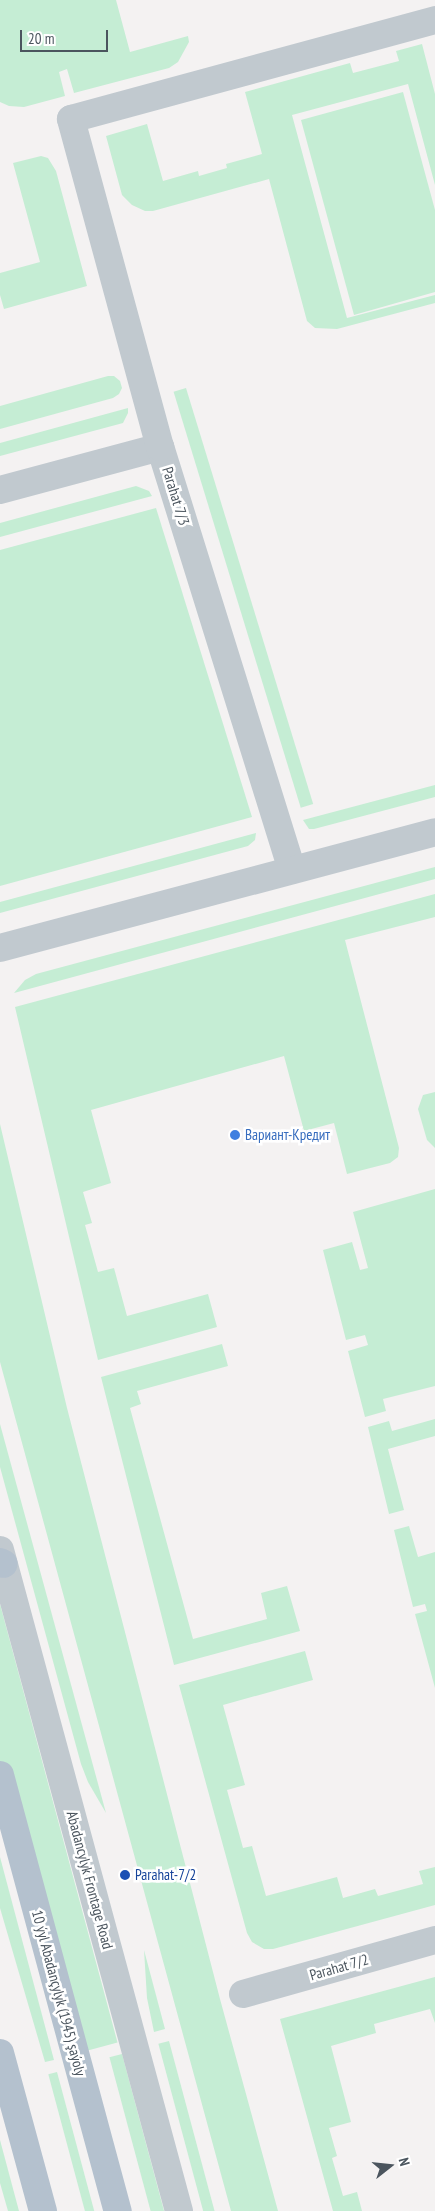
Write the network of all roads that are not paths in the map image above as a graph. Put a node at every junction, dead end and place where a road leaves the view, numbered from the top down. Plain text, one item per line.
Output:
1 (435, 20) edge
2 (160, 446) junction
3 (0, 490) edge
4 (435, 832) edge
5 (292, 870) junction
6 (0, 948) edge
7 (1, 1559) edge
8 (0, 1775) edge
9 (435, 1940) edge
10 (243, 1994) dead end
11 (0, 2053) edge
12 (43, 2211) edge
13 (118, 2211) edge
14 (179, 2211) edge

1 - 2 street, Parahat 7/3
2 - 3 street
2 - 5 street, Parahat 7/3
4 - 5 street
5 - 6 street
7 - 14 street, Abadancylyk Frontage Road
8 - 13 main road, 10 ýyl Abadançylyk (1945) şaýoly
9 - 10 street, Parahat 7/2
11 - 12 main road

